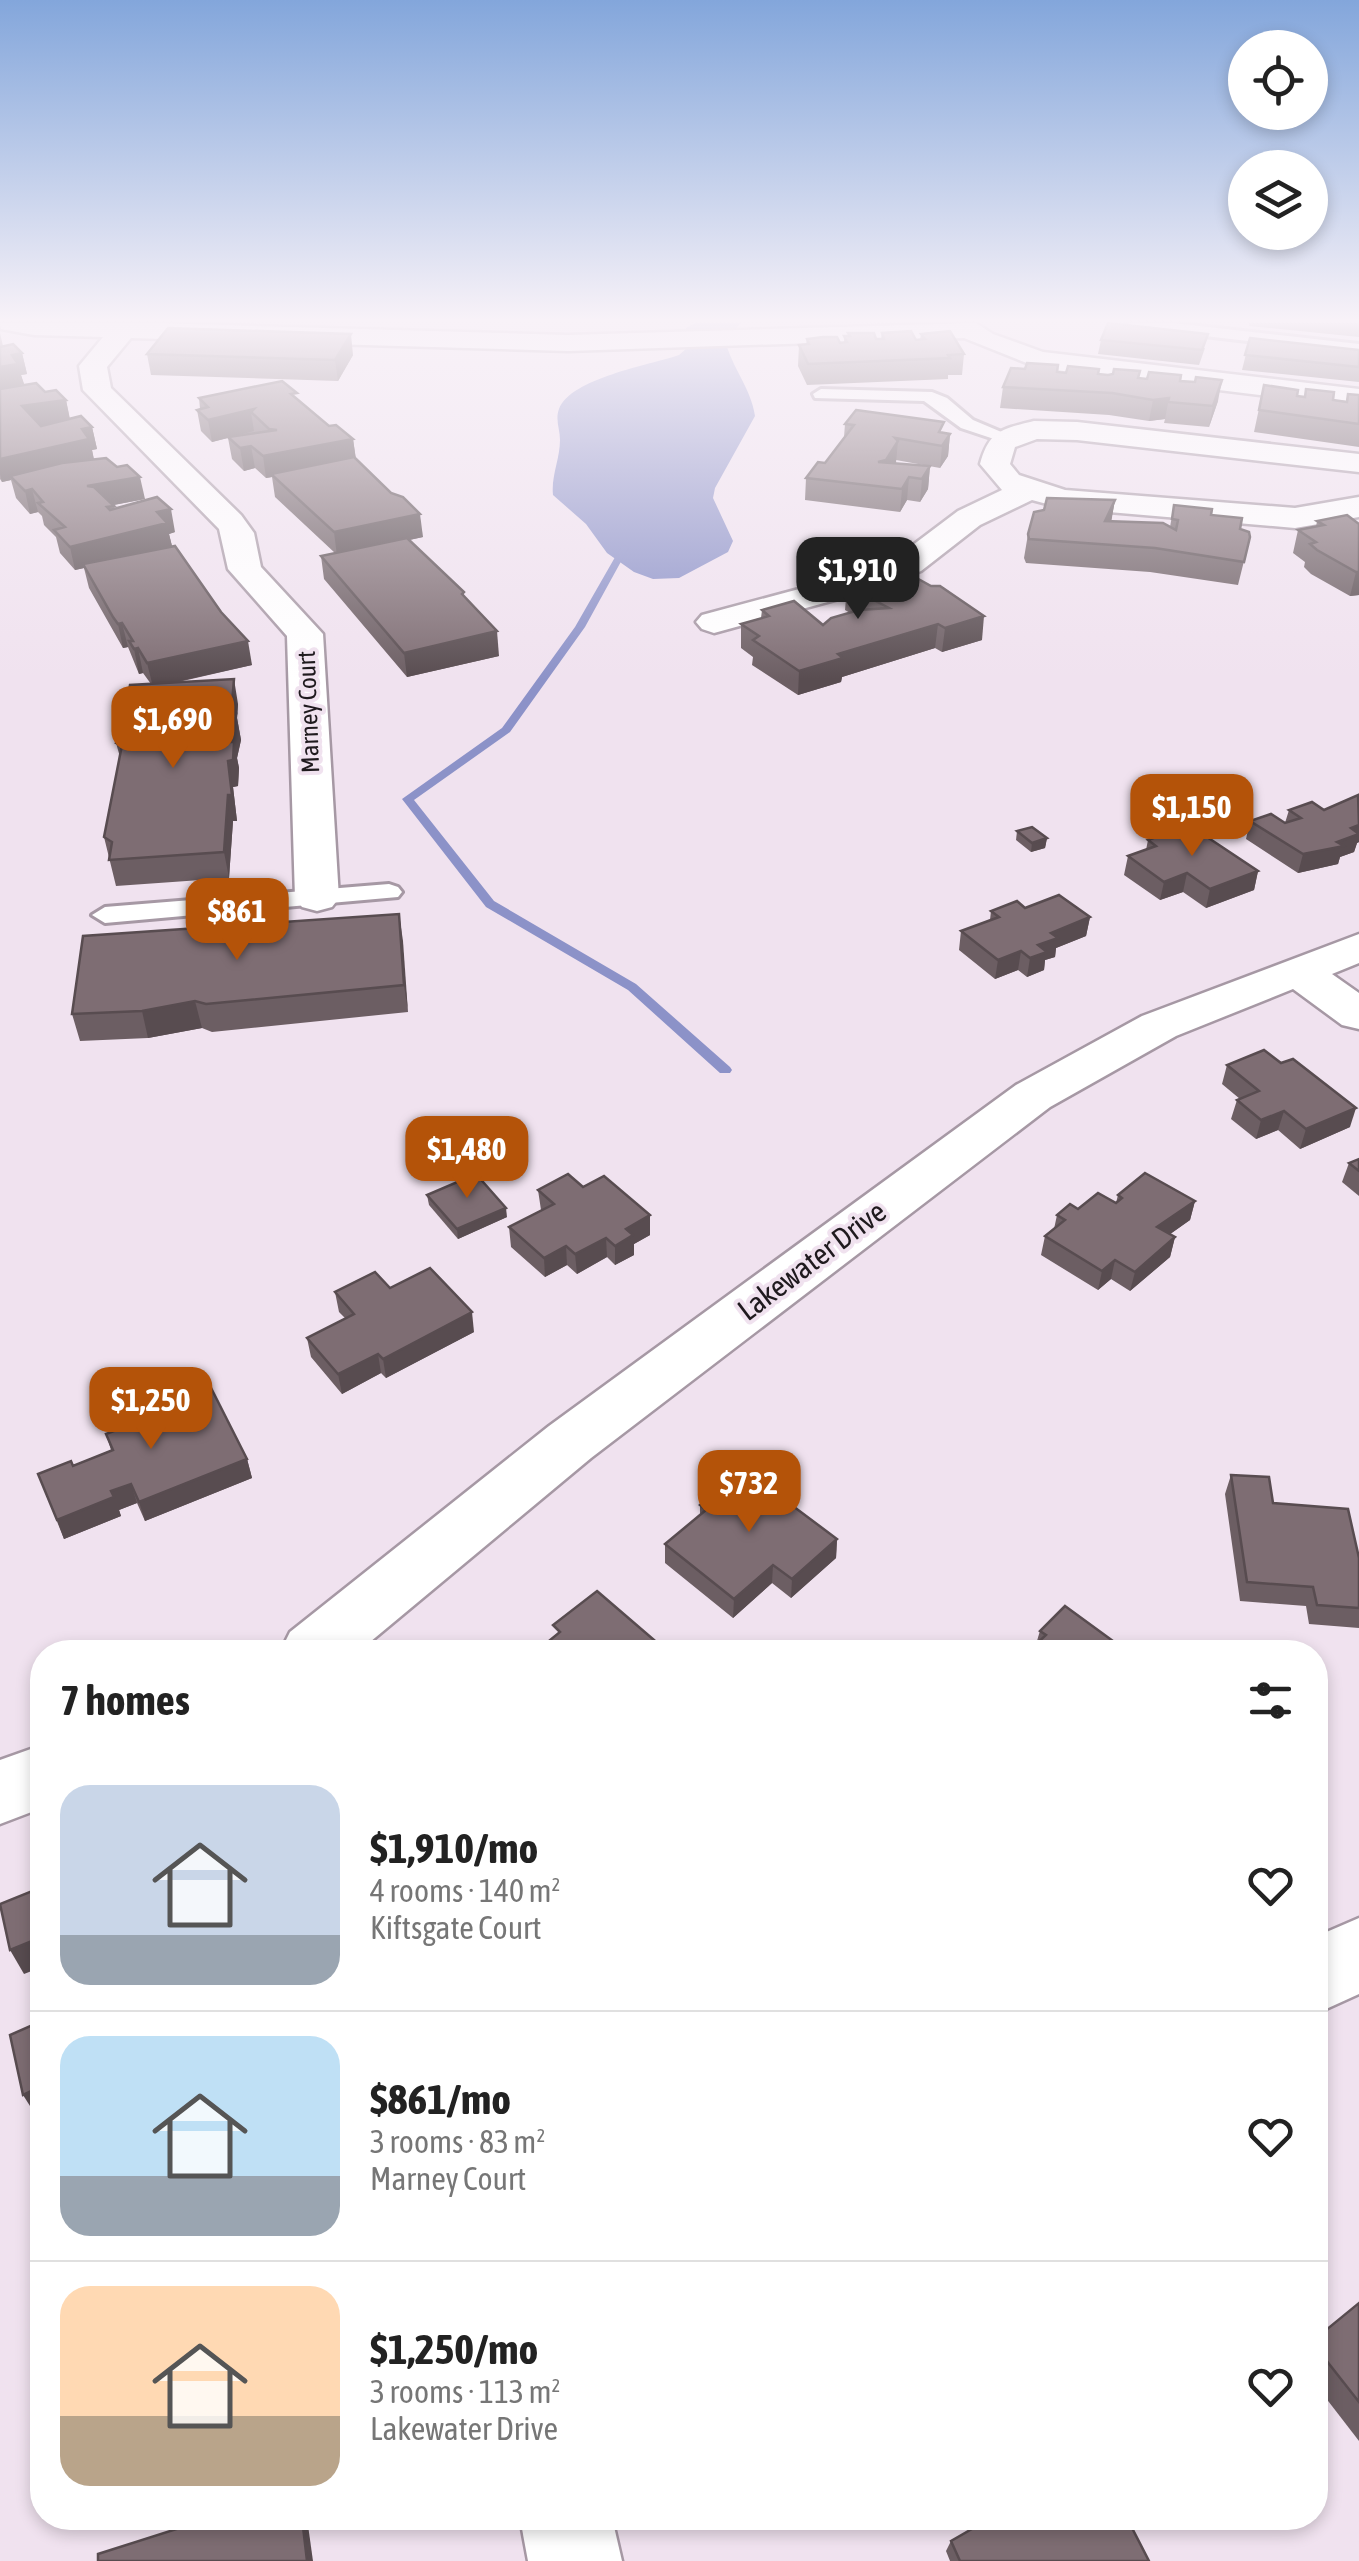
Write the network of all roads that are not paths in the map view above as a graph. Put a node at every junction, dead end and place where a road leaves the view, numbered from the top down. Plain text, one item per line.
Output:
1 (150, 443) edge
2 (1001, 443) edge
3 (1184, 443) edge
4 (1359, 463) edge
5 (1029, 489) junction
6 (1359, 507) edge
7 (714, 622) dead end
8 (389, 892) dead end
9 (317, 898) junction
10 (105, 915) dead end
11 (1359, 947) edge
12 (1298, 971) junction
13 (1359, 1015) edge
14 (327, 1640) edge
15 (30, 1781) edge
16 (0, 1792) edge
17 (1359, 1954) edge
18 (1328, 1970) edge
19 (569, 2530) edge
20 (575, 2561) edge

1 - 9 street, Marney Court
2 - 5 street
3 - 4 street
5 - 6 street
5 - 7 street
8 - 9 lane
9 - 10 lane
11 - 12 street, Lakewater Drive
12 - 13 street
12 - 14 street, Lakewater Drive
15 - 16 street
17 - 18 street
19 - 20 street

